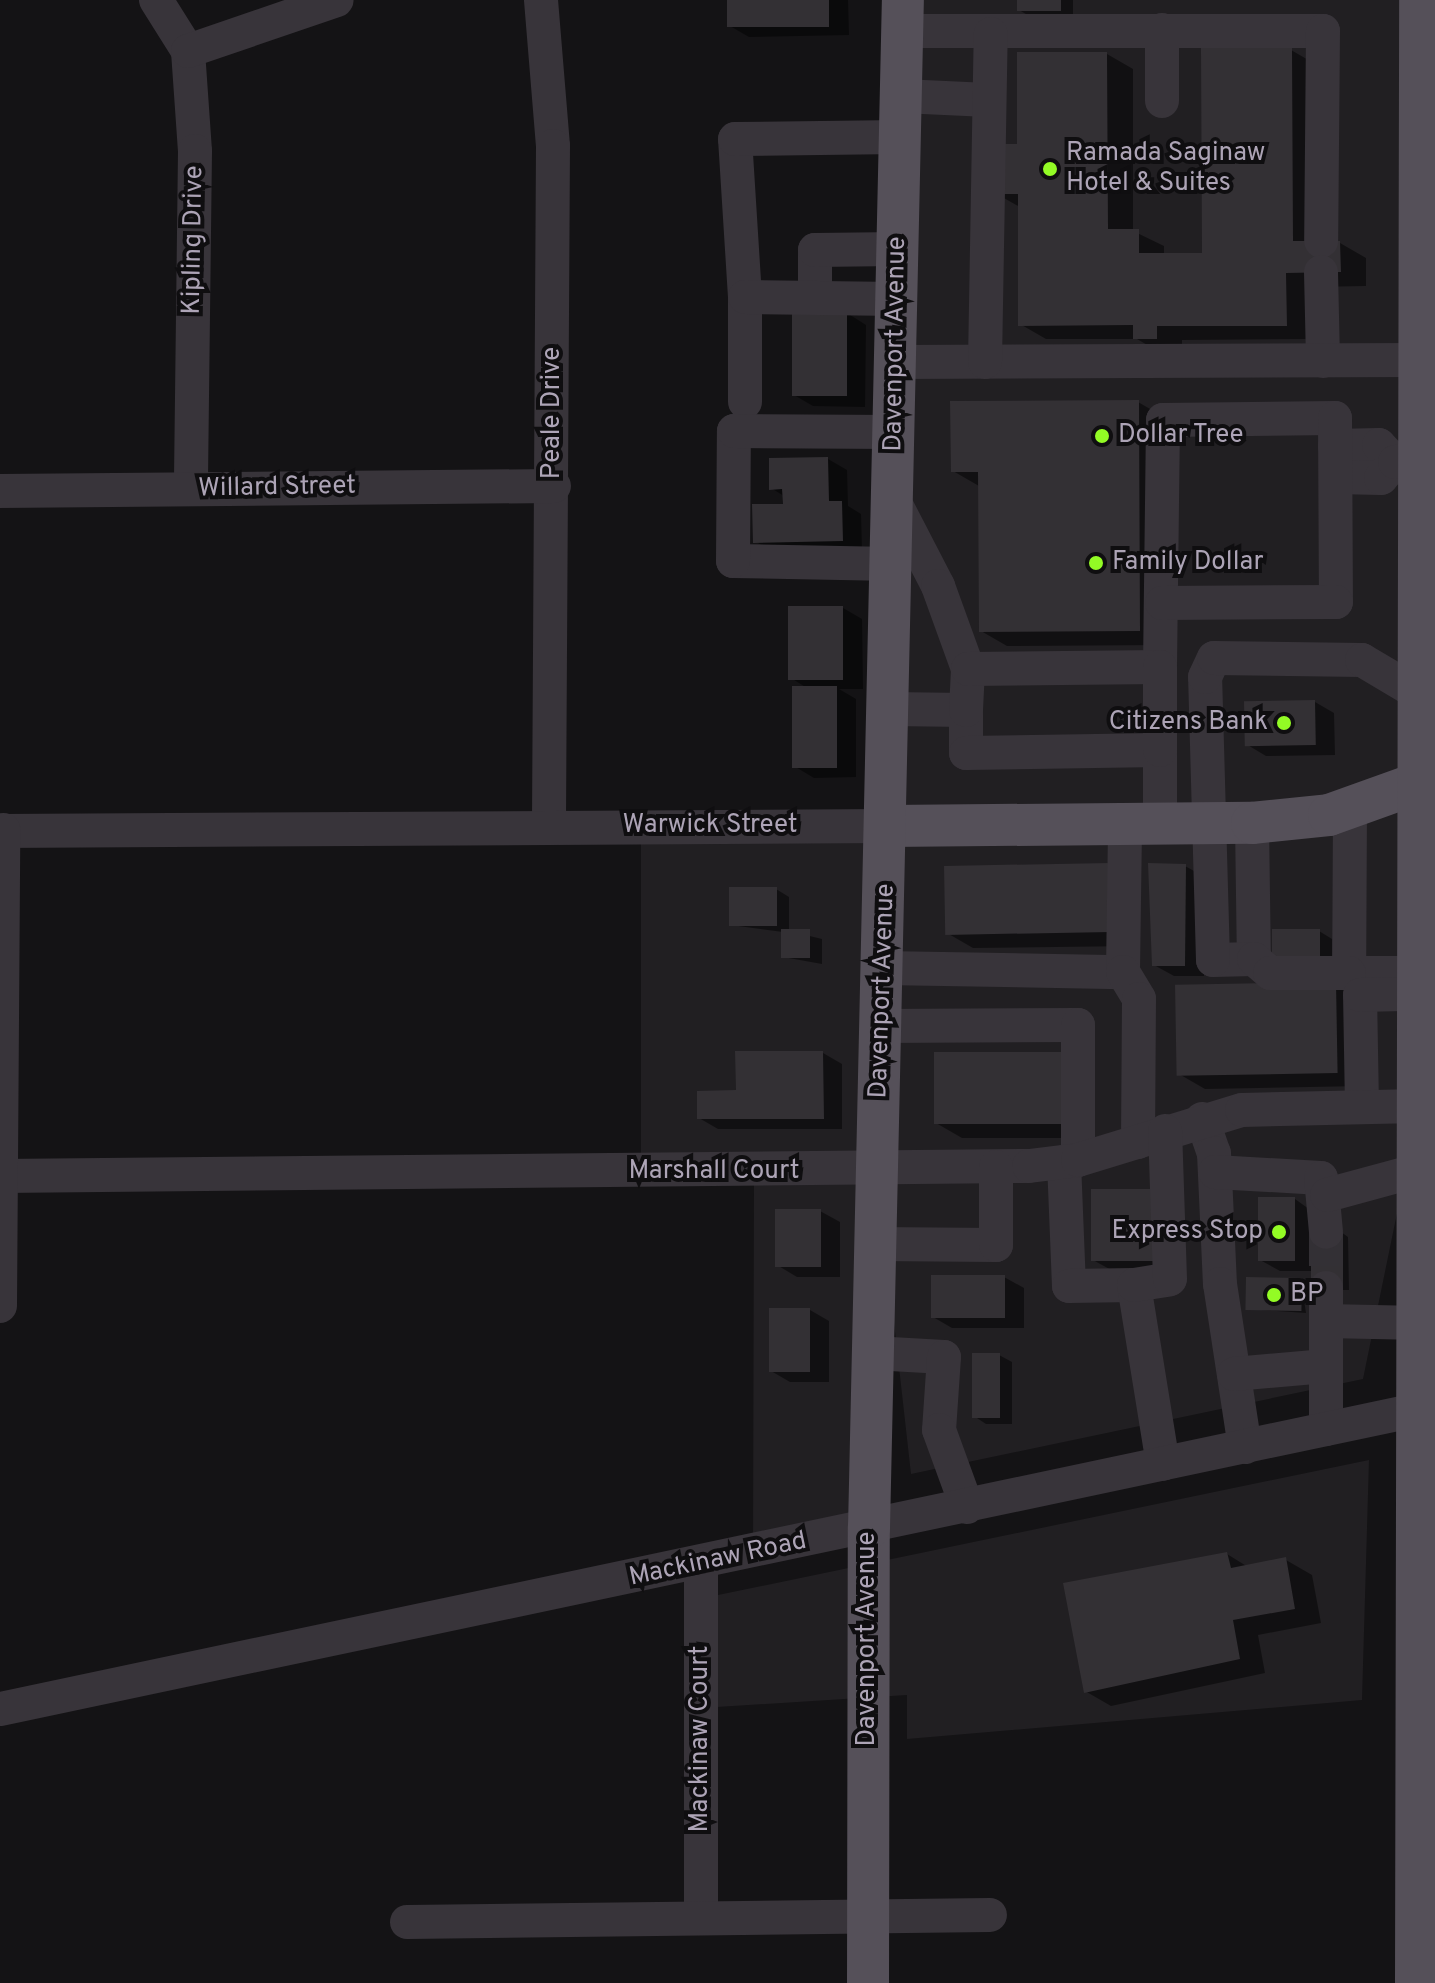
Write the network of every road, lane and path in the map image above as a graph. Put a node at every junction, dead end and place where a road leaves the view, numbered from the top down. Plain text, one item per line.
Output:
1 (156, 0) edge
2 (337, 0) edge
3 (541, 0) edge
4 (1420, 0) edge
5 (902, 16) edge
6 (1162, 30) junction
7 (991, 34) junction
8 (188, 51) junction
9 (902, 96) junction
10 (988, 100) junction
11 (1162, 101) dead end
12 (900, 137) junction
13 (1427, 211) edge
14 (898, 249) junction
15 (745, 297) junction
16 (815, 298) junction
17 (897, 299) junction
18 (1418, 360) junction
19 (1323, 361) junction
20 (896, 362) junction
21 (985, 362) junction
22 (745, 402) dead end
23 (895, 432) junction
24 (1335, 461) junction
25 (1406, 462) junction
26 (554, 486) junction
27 (191, 489) junction
28 (0, 491) edge
29 (894, 501) junction
30 (893, 564) junction
31 (1162, 603) junction
32 (1160, 667) junction
33 (968, 669) junction
34 (1416, 692) junction
35 (890, 709) junction
36 (966, 710) junction
37 (1160, 750) junction
38 (1427, 798) edge
39 (1350, 809) junction
40 (1252, 823) junction
41 (1142, 824) junction
42 (1211, 824) junction
43 (549, 826) junction
44 (888, 826) junction
45 (1, 830) edge
46 (1254, 959) junction
47 (883, 968) junction
48 (1123, 972) junction
49 (1349, 973) junction
50 (1418, 983) junction
51 (881, 1026) junction
52 (1419, 1106) junction
53 (1362, 1107) junction
54 (1202, 1119) junction
55 (1152, 1137) junction
56 (1071, 1161) junction
57 (996, 1167) junction
58 (1419, 1170) junction
59 (877, 1171) junction
60 (1215, 1172) junction
61 (1, 1176) edge
62 (1327, 1195) junction
63 (1326, 1232) tunnel mouth
64 (875, 1244) junction
65 (1134, 1285) junction
66 (1326, 1288) tunnel mouth
67 (0, 1306) edge
68 (1326, 1321) junction
69 (1421, 1323) junction
70 (873, 1353) junction
71 (1326, 1366) junction
72 (1234, 1374) junction
73 (1429, 1407) edge
74 (1326, 1429) junction
75 (1245, 1447) junction
76 (1163, 1464) junction
77 (967, 1507) junction
78 (869, 1528) junction
79 (701, 1564) junction
80 (0, 1709) edge
81 (1426, 1733) edge
82 (701, 1915) junction
83 (867, 1915) junction
84 (990, 1915) dead end
85 (407, 1922) dead end
86 (868, 1983) edge
87 (1416, 1983) edge

1 - 8 street, Kipling Drive
2 - 8 street
3 - 26 street, Peale Drive
4 - 13 main road
5 - 7 street
5 - 9 main road, Davenport Avenue
6 - 7 street
6 - 11 street
6 - 19 street
7 - 10 street
8 - 27 street, Kipling Drive
9 - 10 street
9 - 12 main road, Davenport Avenue
10 - 21 street
12 - 14 main road, Davenport Avenue
12 - 15 street
13 - 18 main road
14 - 16 street
14 - 17 main road, Davenport Avenue
15 - 16 street
15 - 22 street
16 - 17 street
17 - 20 main road, Davenport Avenue
18 - 19 street
18 - 25 main road
19 - 21 street
20 - 21 street
20 - 23 main road, Davenport Avenue
23 - 29 main road, Davenport Avenue
23 - 30 street
24 - 25 street
24 - 31 street
24 - 31 street
25 - 34 main road
26 - 27 street, Willard Street
26 - 43 street, Peale Drive
27 - 28 street, Willard Street
29 - 30 main road, Davenport Avenue
29 - 33 street
30 - 35 main road, Davenport Avenue
31 - 32 street
32 - 33 street
32 - 37 street
33 - 36 street
34 - 38 main road
34 - 42 street
35 - 36 street
35 - 44 main road, Davenport Avenue
36 - 37 street
37 - 41 street
38 - 39 main road, Warwick Street
38 - 50 main road
39 - 40 main road, Warwick Street
39 - 49 street
40 - 42 main road, Warwick Street
40 - 46 street
41 - 42 main road, Warwick Street
41 - 44 main road, Warwick Street
41 - 48 street
42 - 46 street
43 - 44 street, Warwick Street
43 - 45 street, Warwick Street
44 - 47 main road, Davenport Avenue
45 - 61 street
46 - 49 street
47 - 48 street
47 - 51 main road, Davenport Avenue
48 - 55 street
49 - 50 street
50 - 52 main road
50 - 53 street
51 - 56 street
51 - 59 main road, Davenport Avenue
52 - 53 street, Marshall Court
52 - 58 main road
53 - 54 street, Marshall Court
54 - 55 street, Marshall Court
54 - 60 street
55 - 56 street, Marshall Court
55 - 65 street
56 - 57 street, Marshall Court
56 - 65 street
57 - 59 street, Marshall Court
57 - 64 street
58 - 62 street
58 - 69 main road
59 - 61 street, Marshall Court
59 - 64 main road, Davenport Avenue
60 - 62 street
60 - 72 street
61 - 67 street
62 - 63 street
64 - 70 main road, Davenport Avenue
65 - 76 street
66 - 68 street
68 - 69 street
68 - 71 street
69 - 73 main road
70 - 77 street
70 - 78 main road, Davenport Avenue
71 - 72 street
71 - 74 street
72 - 75 street
73 - 74 street, Mackinaw Road
73 - 81 main road
74 - 75 street, Mackinaw Road
75 - 76 street, Mackinaw Road
76 - 77 street, Mackinaw Road
77 - 78 street, Mackinaw Road
78 - 79 street, Mackinaw Road
78 - 83 main road, Davenport Avenue
79 - 80 street, Mackinaw Road
79 - 82 street, Mackinaw Court
81 - 87 main road
82 - 83 street
82 - 85 street
83 - 84 street
83 - 86 main road, Davenport Avenue

